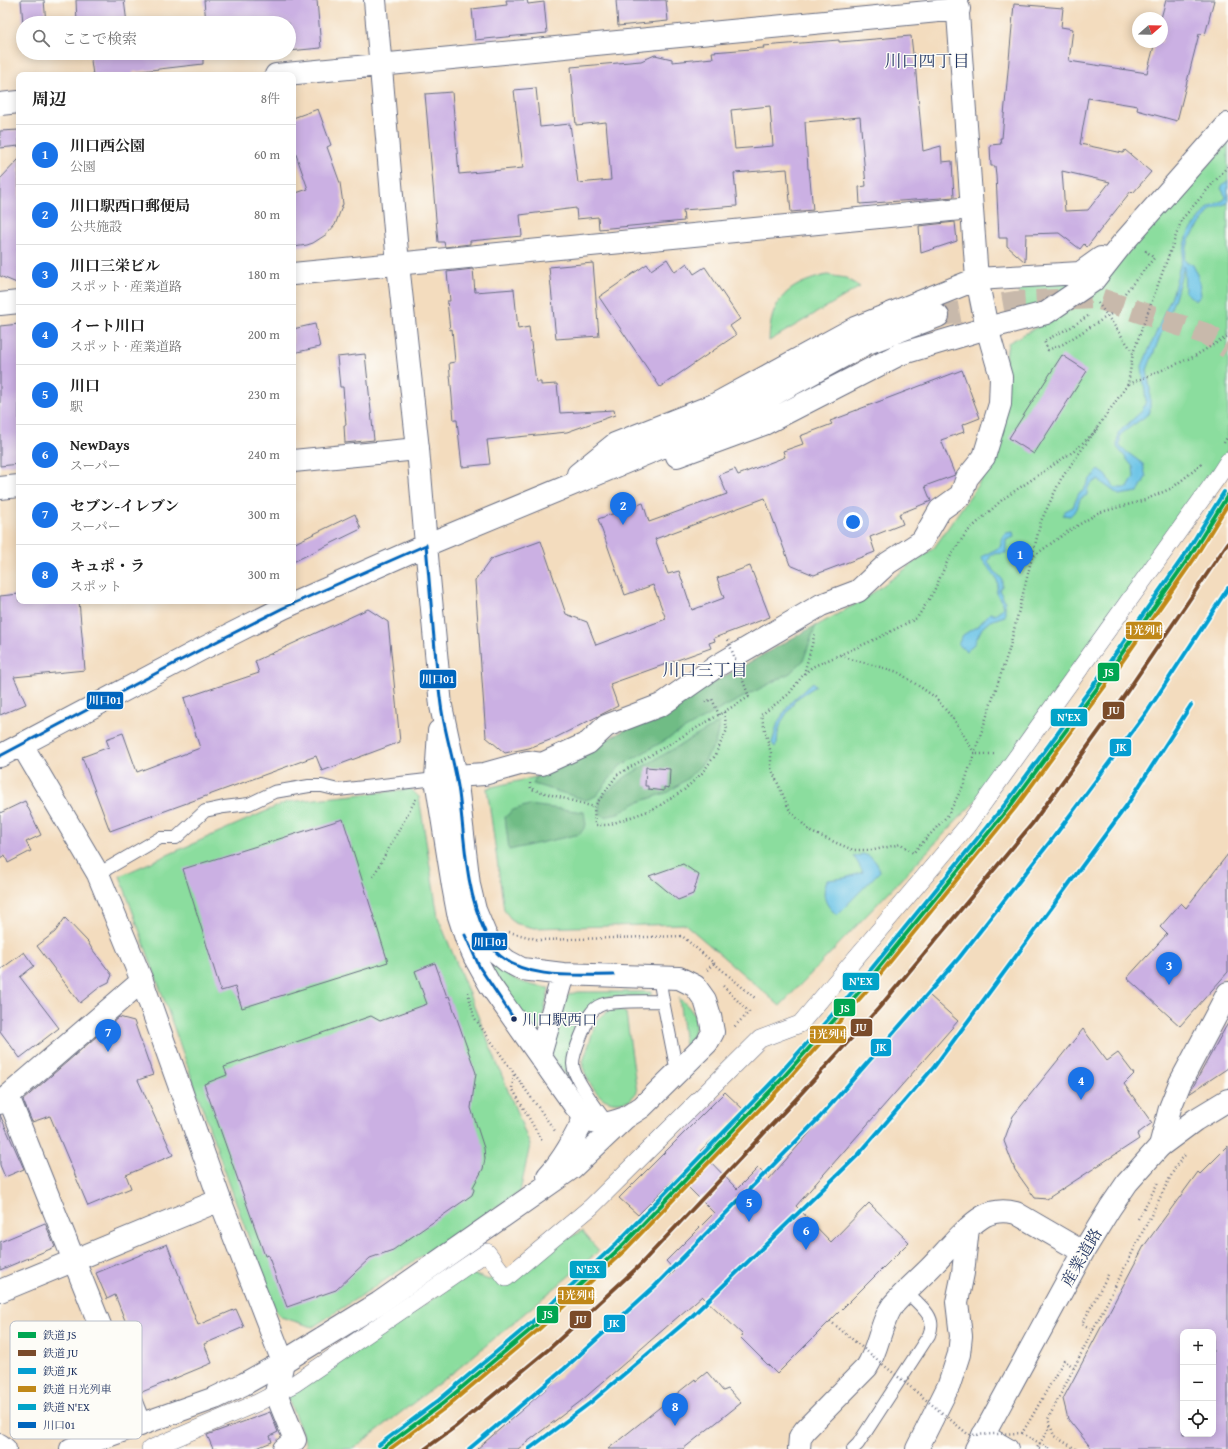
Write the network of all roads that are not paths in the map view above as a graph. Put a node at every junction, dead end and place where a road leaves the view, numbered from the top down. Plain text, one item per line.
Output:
1 (375, 0) edge
2 (958, 5) edge
3 (381, 64) junction
4 (296, 73) edge
5 (16, 102) edge
6 (0, 104) edge
7 (1228, 124) edge
8 (971, 208) junction
9 (1122, 244) junction
10 (398, 264) junction
11 (296, 274) edge
12 (977, 279) junction
13 (16, 302) edge
14 (0, 304) edge
15 (938, 316) tunnel mouth
16 (987, 328) junction
17 (418, 448) junction
18 (296, 460) edge
19 (1224, 468) edge
20 (16, 486) edge
21 (0, 488) edge
22 (556, 491) junction
23 (426, 545) junction
24 (296, 602) edge
25 (291, 604) edge
26 (22, 745) junction
27 (0, 756) edge
28 (438, 782) junction
29 (98, 874) junction
30 (563, 974) junction
31 (659, 976) junction
32 (142, 981) junction
33 (1228, 993) edge
34 (663, 1001) junction
35 (540, 1055) junction
36 (678, 1072) junction
37 (4, 1099) edge
38 (1228, 1100) edge
39 (585, 1117) junction
40 (617, 1121) junction
41 (1160, 1146) junction
42 (220, 1200) junction
43 (516, 1206) junction
44 (968, 1228) junction
45 (1083, 1252) junction
46 (74, 1260) junction
47 (0, 1291) edge
48 (907, 1292) junction
49 (98, 1321) edge
50 (283, 1362) junction
51 (276, 1393) junction
52 (142, 1424) edge
53 (104, 1439) edge
54 (1014, 1441) edge
55 (980, 1442) edge
56 (0, 1445) edge
57 (84, 1447) edge
58 (5, 1449) edge
59 (150, 1449) edge
60 (284, 1449) edge
61 (799, 1449) edge
62 (853, 1449) edge
63 (917, 1449) edge

1 - 3 street
2 - 3 street
2 - 8 street
3 - 4 street
3 - 10 street
5 - 6 street
7 - 9 street
8 - 10 street
8 - 12 street
9 - 12 street
9 - 16 street
10 - 11 street
10 - 17 street
12 - 16 street
12 - 22 street
13 - 14 street
15 - 22 street
16 - 22 street
16 - 28 street
17 - 18 street
17 - 23 street
19 - 51 street
20 - 21 street
22 - 23 street
23 - 24 street
23 - 28 street
25 - 26 street
26 - 27 street
26 - 29 street
28 - 29 lane
28 - 30 street
28 - 35 street
29 - 32 street
30 - 31 street
30 - 35 street
31 - 34 lane
31 - 36 street
32 - 37 street
32 - 42 street
33 - 41 street
34 - 36 lane
34 - 40 lane
35 - 39 street
36 - 40 street
37 - 46 street
38 - 41 street, 産業道路
39 - 40 street
39 - 43 street
40 - 43 street
41 - 45 street, 産業道路
42 - 46 street
42 - 50 street
43 - 50 street
44 - 45 street
44 - 48 street
44 - 63 street
45 - 55 street, 産業道路
46 - 47 street
46 - 49 street
48 - 61 street
48 - 62 lane
50 - 51 street
50 - 52 street
51 - 59 street
51 - 60 street
53 - 57 street
54 - 55 street
56 - 58 street

